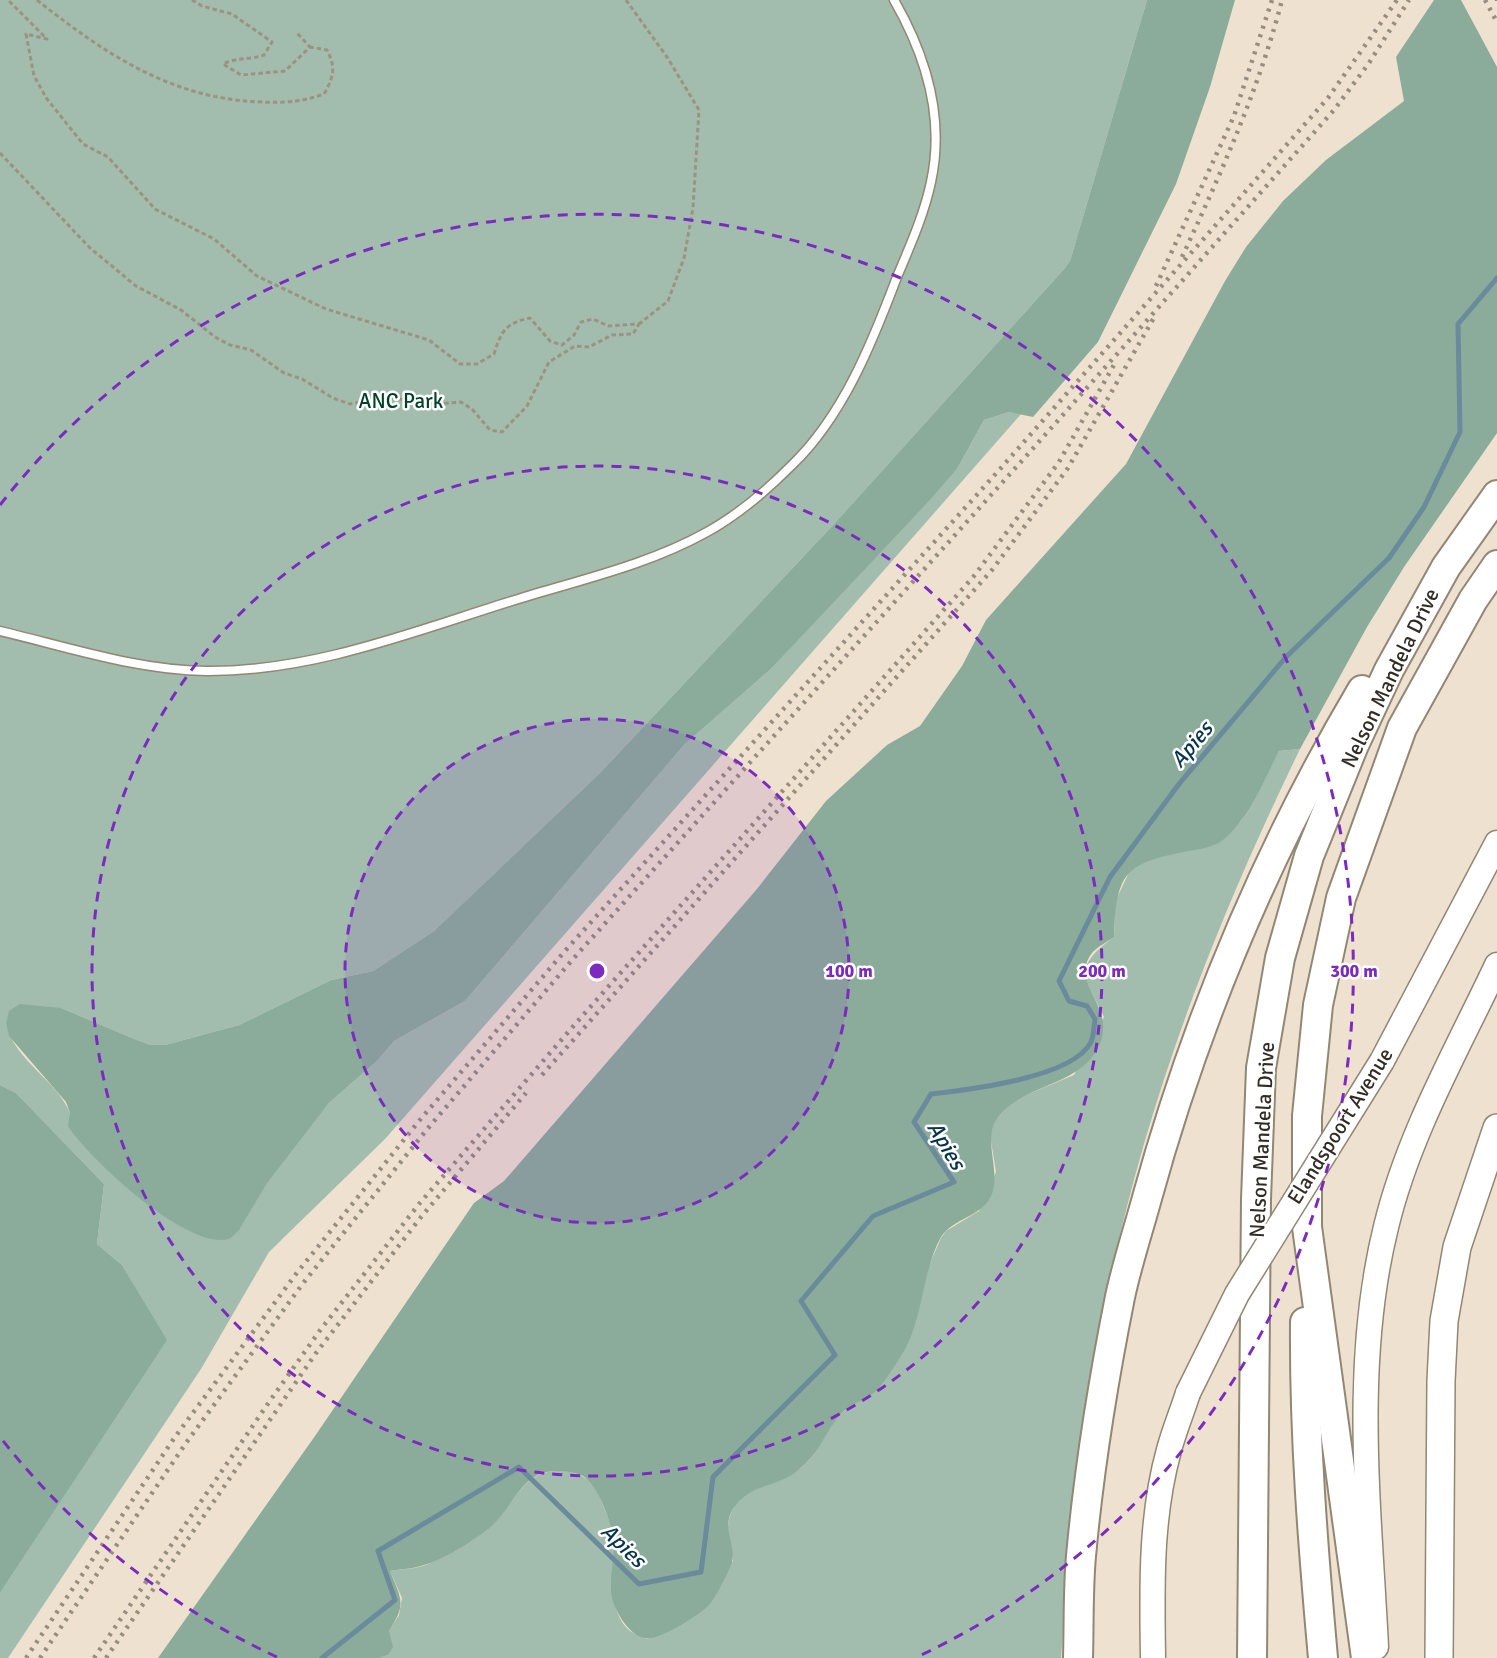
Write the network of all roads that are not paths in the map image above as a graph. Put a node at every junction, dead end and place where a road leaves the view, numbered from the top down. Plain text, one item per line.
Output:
1 (894, 0) edge
2 (1497, 495) edge
3 (1497, 565) edge
4 (1446, 567) junction
5 (0, 631) edge
6 (1497, 843) edge
7 (1497, 965) edge
8 (1497, 1128) edge
9 (1306, 1227) junction
10 (1078, 1658) edge
11 (1153, 1658) edge
12 (1252, 1658) edge
13 (1323, 1658) edge
14 (1366, 1658) edge
15 (1377, 1658) edge
16 (1439, 1658) edge

1 - 5 lane
2 - 4 highway, Nelson Mandela Drive
3 - 9 highway, Nelson Mandela Drive
4 - 10 highway
4 - 12 highway, Nelson Mandela Drive
6 - 11 main road, Elandspoort Avenue, bridge
7 - 15 main road
8 - 16 main road
9 - 13 highway
9 - 14 highway, Nelson Mandela Drive

